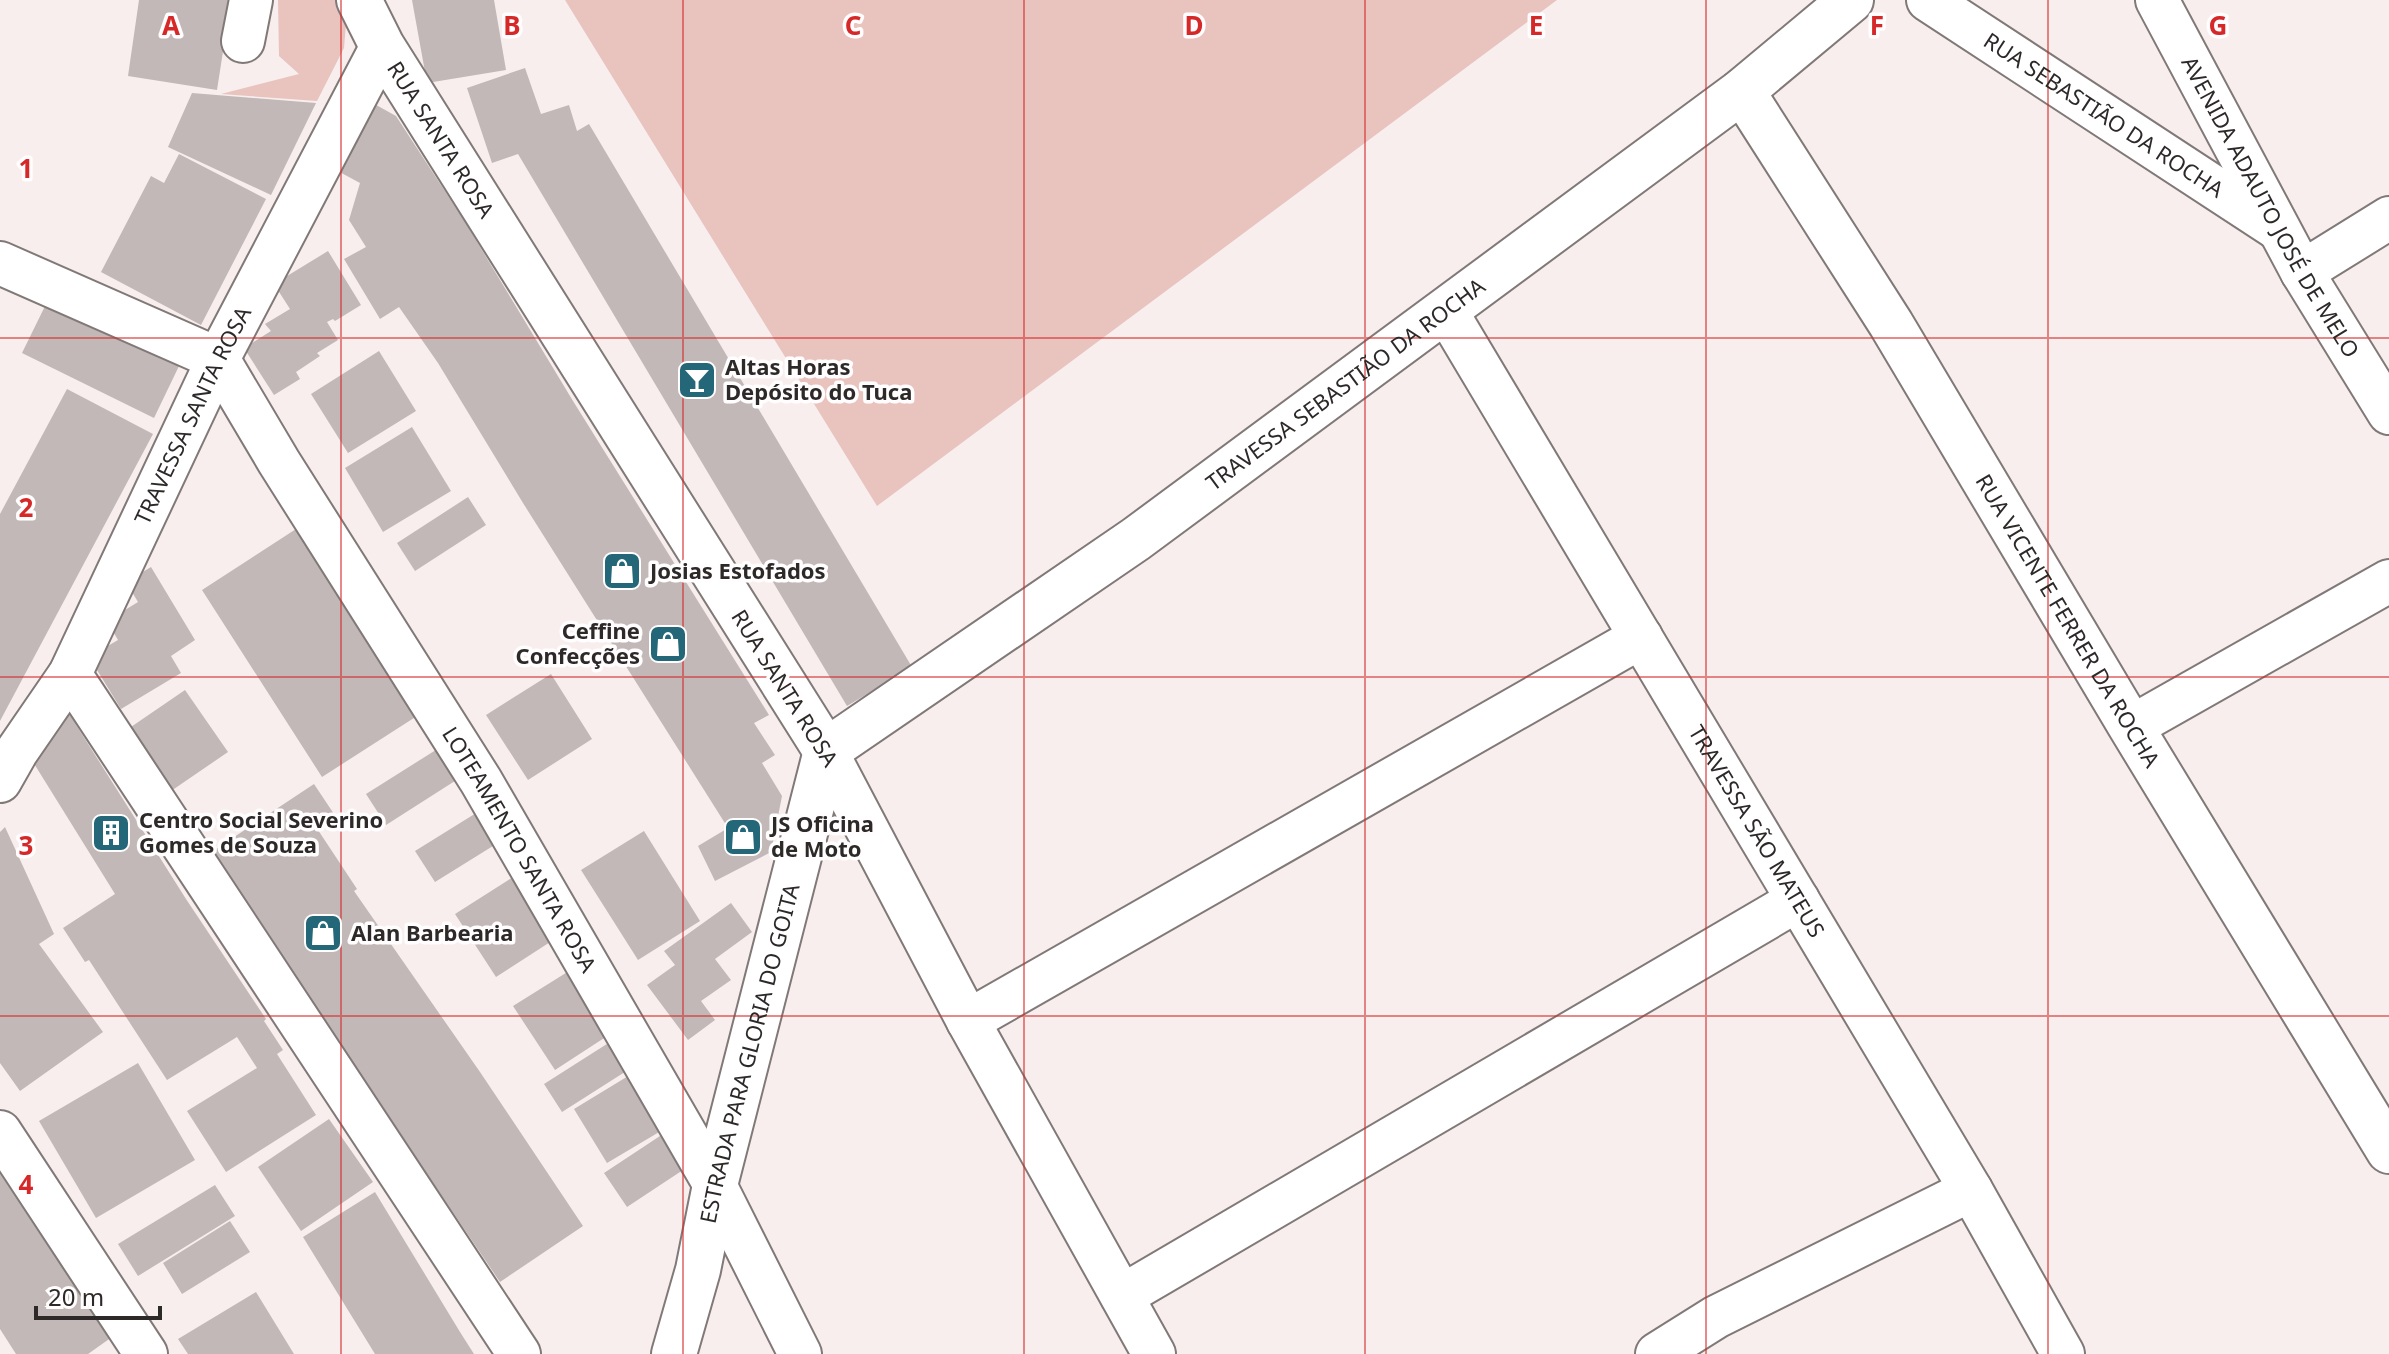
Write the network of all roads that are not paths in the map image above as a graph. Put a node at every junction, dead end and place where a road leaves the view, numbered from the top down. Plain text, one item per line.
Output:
1 (251, 0) edge
2 (359, 0) edge
3 (1851, 0) edge
4 (1928, 0) edge
5 (2157, 0) edge
6 (243, 41) dead end
7 (382, 46) junction
8 (1742, 91) junction
9 (2389, 218) edge
10 (2281, 231) junction
11 (0, 263) edge
12 (2302, 272) junction
13 (1446, 311) junction
14 (218, 359) junction
15 (2389, 413) edge
16 (2389, 581) edge
17 (1641, 637) junction
18 (70, 674) junction
19 (2131, 727) junction
20 (826, 751) junction
21 (0, 781) edge
22 (1798, 900) junction
23 (968, 1021) junction
24 (0, 1132) edge
25 (2389, 1151) edge
26 (715, 1185) junction
27 (1971, 1190) junction
28 (1122, 1296) junction
29 (146, 1354) edge
30 (519, 1354) edge
31 (674, 1354) edge
32 (800, 1354) edge
33 (1154, 1354) edge
34 (1657, 1354) edge
35 (2063, 1354) edge

1 - 6 street
2 - 7 street, RUA SANTA ROSA
3 - 8 street, TRAVESSA SEBASTIÃO DA ROCHA
4 - 10 street, RUA SEBASTIÃO DA ROCHA
5 - 10 street, AVENIDA ADAUTO JOSÉ DE MELO
7 - 14 street, TRAVESSA SANTA ROSA
7 - 20 street, RUA SANTA ROSA
8 - 13 street, TRAVESSA SEBASTIÃO DA ROCHA
8 - 19 street, RUA VICENTE FERRER DA ROCHA
9 - 12 street
10 - 12 street, AVENIDA ADAUTO JOSÉ DE MELO
11 - 14 street
12 - 15 street, AVENIDA ADAUTO JOSÉ DE MELO
13 - 17 street, TRAVESSA SÃO MATEUS
13 - 20 street, TRAVESSA SEBASTIÃO DA ROCHA
14 - 18 street, TRAVESSA SANTA ROSA
14 - 26 street, LOTEAMENTO SANTA ROSA
16 - 19 street
17 - 22 street, TRAVESSA SÃO MATEUS
17 - 23 street
18 - 21 street, TRAVESSA SANTA ROSA
18 - 30 street
19 - 25 street, RUA VICENTE FERRER DA ROCHA
20 - 23 street, RUA SANTA ROSA
20 - 26 street, ESTRADA PARA GLORIA DO GOITA
22 - 27 street, TRAVESSA SÃO MATEUS
22 - 28 street
23 - 28 street, RUA SANTA ROSA
24 - 29 street
26 - 31 street, ESTRADA PARA GLORIA DO GOITA
26 - 32 street, LOTEAMENTO SANTA ROSA
27 - 34 street
27 - 35 street, TRAVESSA SÃO MATEUS
28 - 33 street, RUA SANTA ROSA

